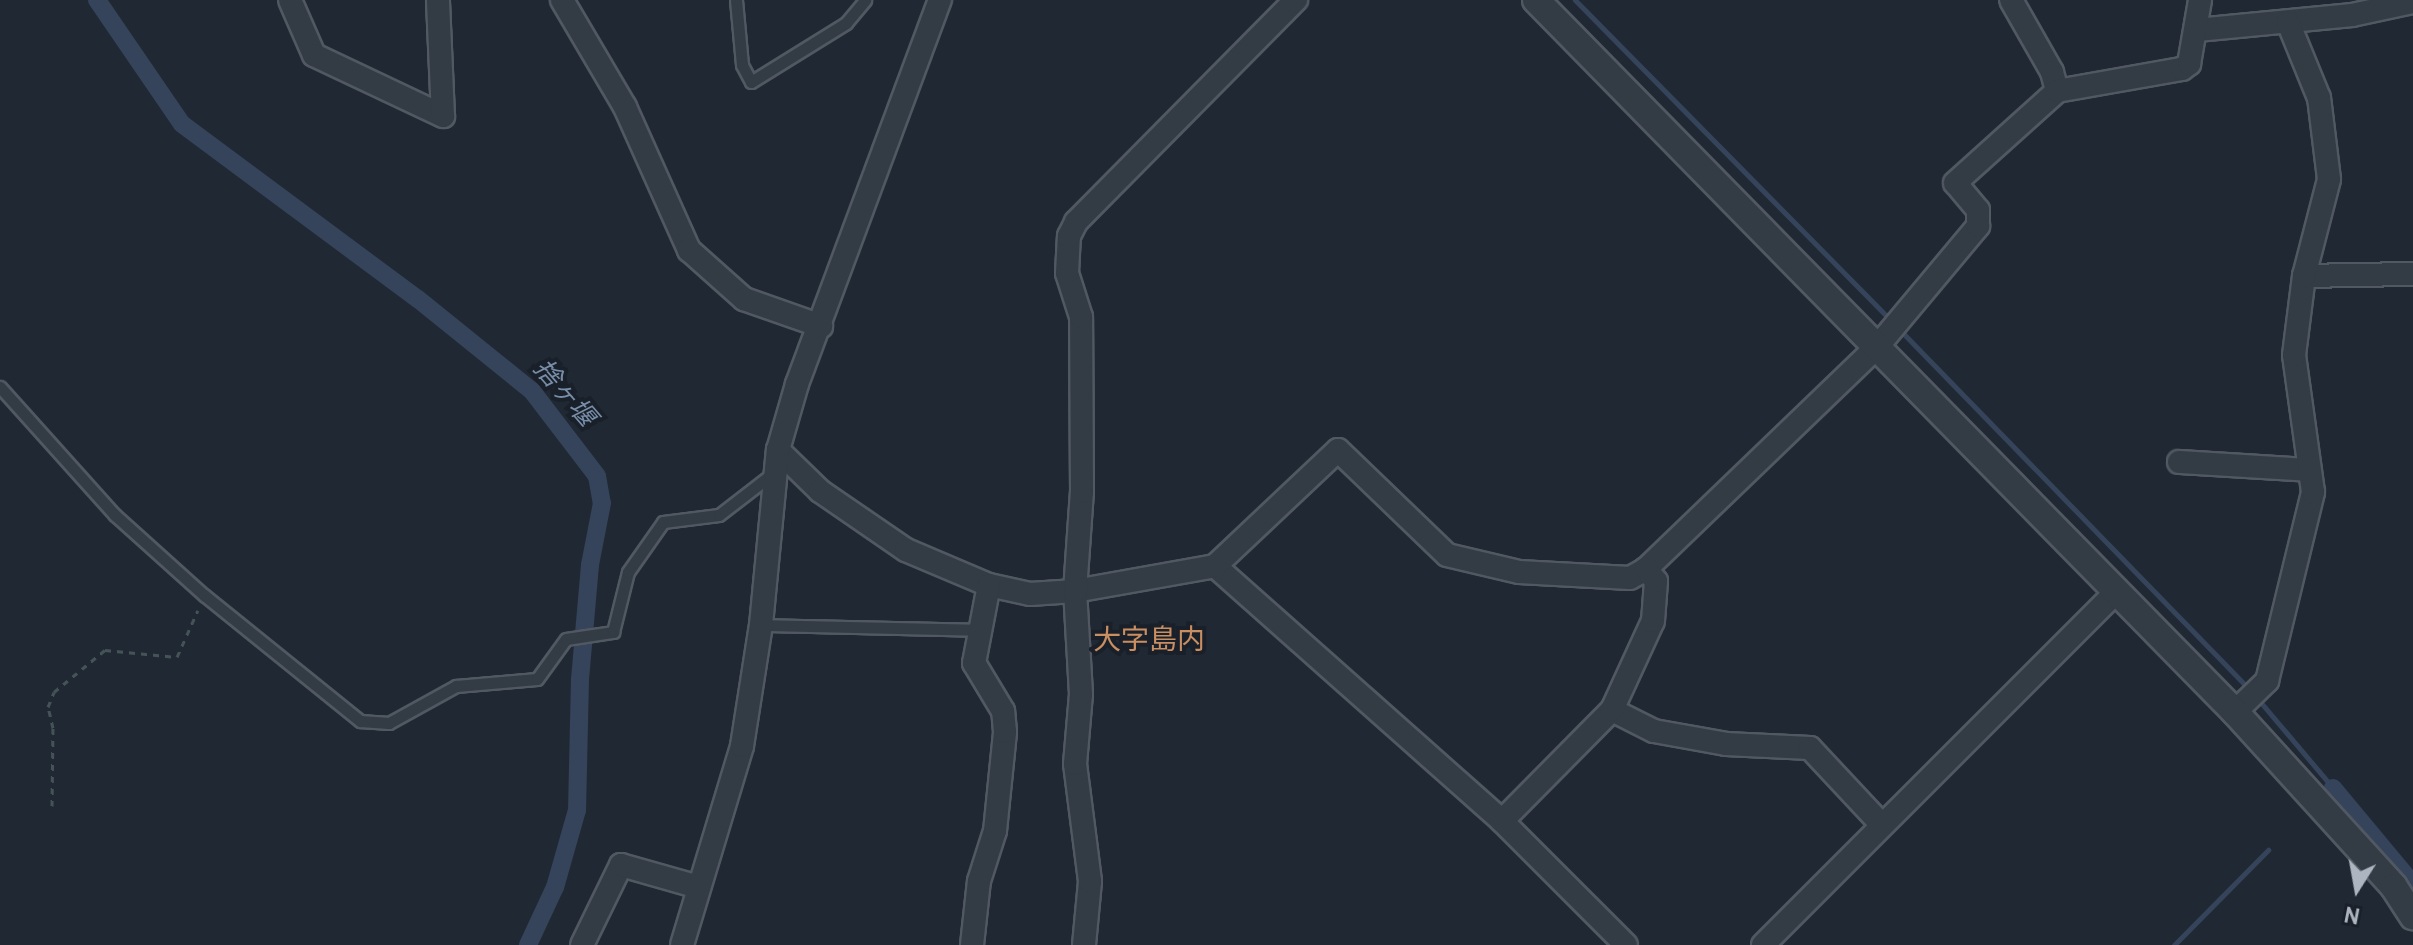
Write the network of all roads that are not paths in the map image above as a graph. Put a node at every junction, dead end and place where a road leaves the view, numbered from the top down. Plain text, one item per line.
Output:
1 (290, 0) edge
2 (438, 0) edge
3 (562, 0) edge
4 (736, 0) edge
5 (865, 0) edge
6 (940, 0) edge
7 (1296, 0) edge
8 (1536, 0) edge
9 (2011, 0) edge
10 (2200, 0) edge
11 (2413, 2) edge
12 (2288, 22) junction
13 (2197, 30) junction
14 (2057, 91) junction
15 (2413, 274) edge
16 (2304, 276) junction
17 (821, 326) junction
18 (1877, 347) junction
19 (0, 387) edge
20 (778, 450) junction
21 (2179, 462) dead end
22 (2309, 470) junction
23 (772, 474) junction
24 (1215, 566) junction
25 (1646, 569) junction
26 (989, 585) junction
27 (1075, 591) junction
28 (2116, 592) junction
29 (761, 625) junction
30 (981, 630) junction
31 (1612, 710) junction
32 (2235, 712) junction
33 (1502, 821) junction
34 (1882, 825) junction
35 (699, 887) junction
36 (2413, 916) edge
37 (582, 945) edge
38 (682, 945) edge
39 (972, 945) edge
40 (1084, 945) edge
41 (1626, 945) edge
42 (1763, 945) edge

1 - 2 street
3 - 17 street
4 - 5 lane
6 - 17 street
7 - 27 street
8 - 18 street
9 - 14 street
10 - 13 street
11 - 12 street
12 - 13 street
12 - 16 street
13 - 14 street
14 - 18 street
15 - 16 street
16 - 22 street
17 - 20 street
18 - 25 street
18 - 28 street
19 - 23 lane
20 - 23 street
20 - 26 street
21 - 22 street
22 - 32 street
23 - 29 street
24 - 25 street
24 - 27 street
24 - 33 street
25 - 31 street
26 - 27 street
26 - 30 street
27 - 40 street
28 - 32 street
28 - 34 street
29 - 30 lane
29 - 35 street
30 - 39 street
31 - 33 street
31 - 34 street
32 - 36 street
33 - 41 street
34 - 42 street
35 - 37 street
35 - 38 street

